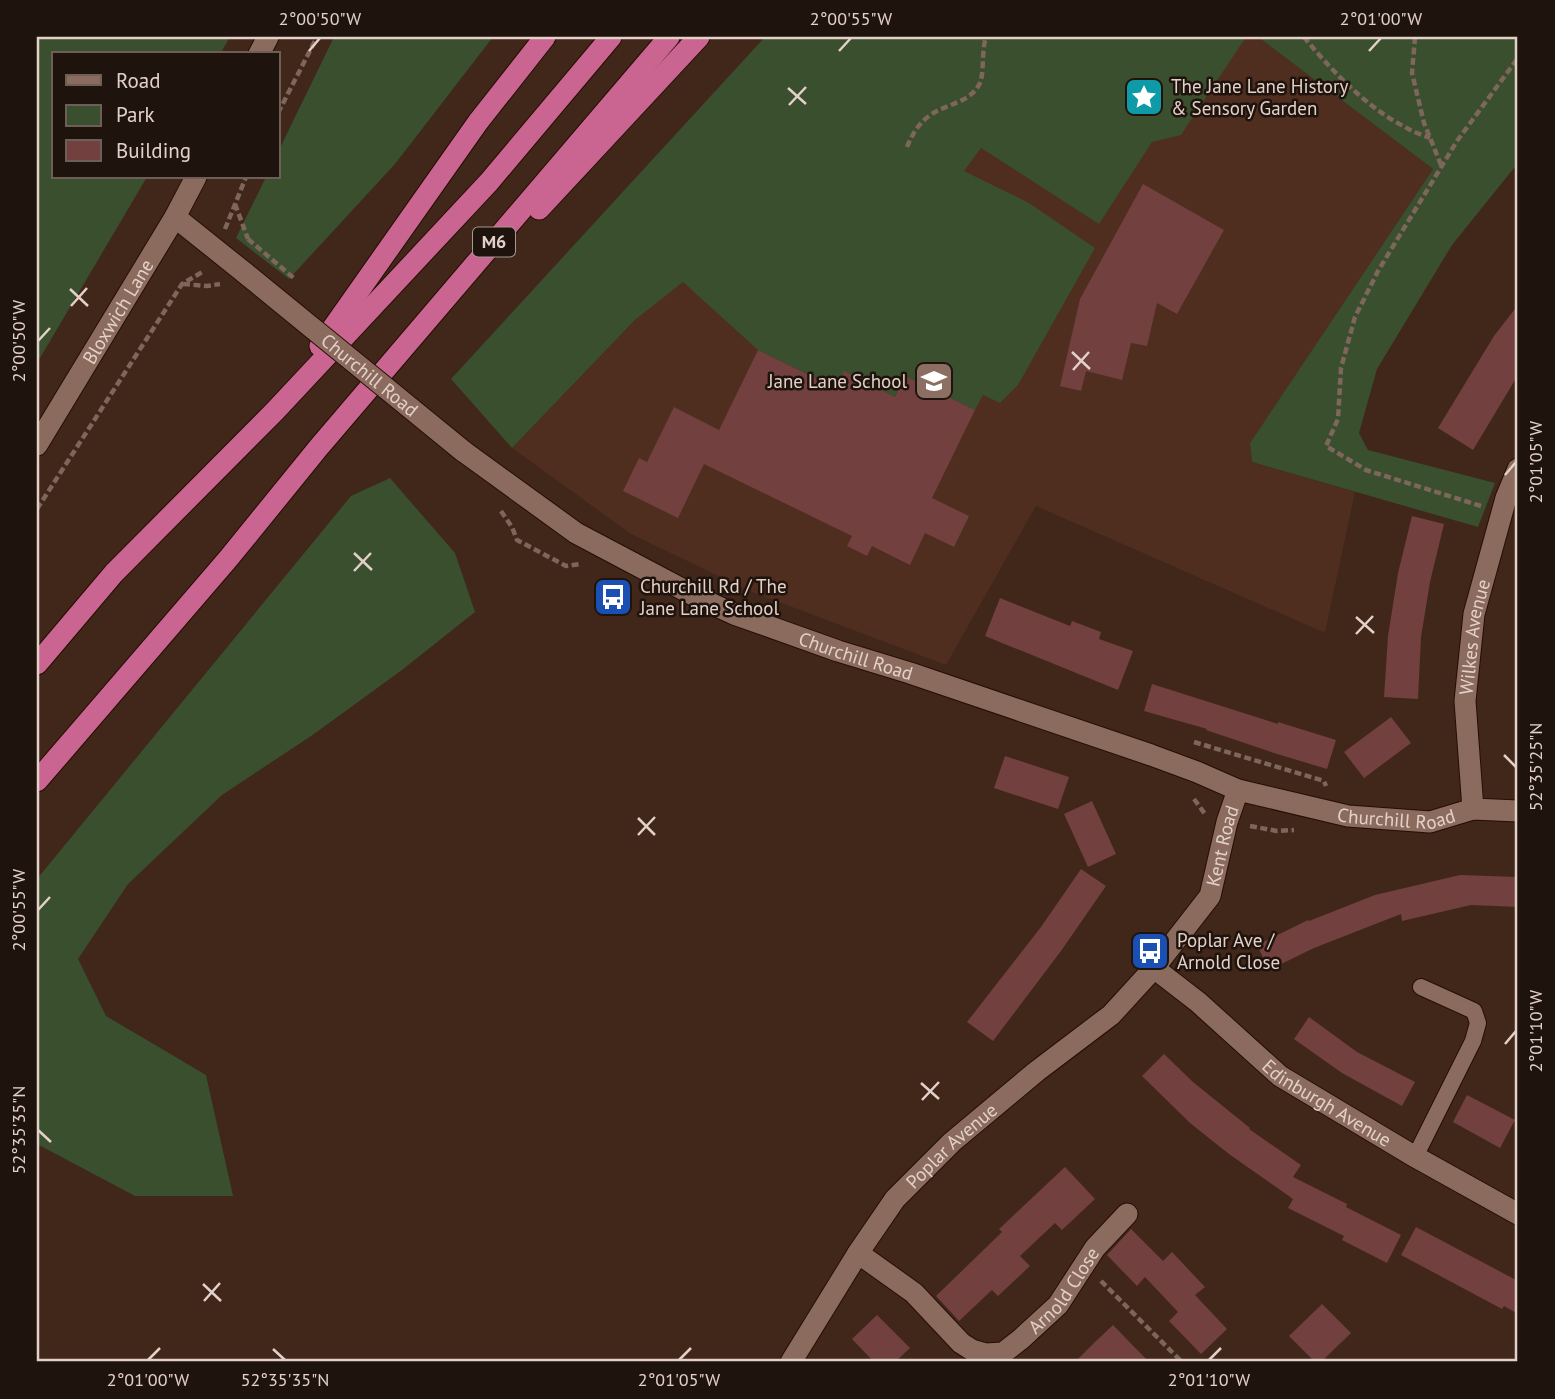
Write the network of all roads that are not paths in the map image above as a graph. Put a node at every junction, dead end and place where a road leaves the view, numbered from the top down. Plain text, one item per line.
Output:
1 (545, 37) edge
2 (611, 37) edge
3 (669, 37) edge
4 (699, 37) edge
5 (195, 178) edge
6 (175, 217) junction
7 (275, 411) junction
8 (37, 445) edge
9 (319, 447) junction
10 (1518, 469) edge
11 (37, 664) edge
12 (37, 781) edge
13 (1238, 790) junction
14 (1473, 809) junction
15 (1518, 811) edge
16 (1154, 968) junction
17 (1421, 987) dead end
18 (1415, 1157) junction
19 (1127, 1214) dead end
20 (1518, 1214) edge
21 (858, 1253) junction
22 (791, 1362) edge

1 - 7 highway
2 - 7 highway, M6
3 - 9 highway, M6
4 - 9 highway
5 - 6 street, Bloxwich Lane
6 - 8 street, Bloxwich Lane
6 - 13 street, Churchill Road, bridge
7 - 11 highway, M6
9 - 12 highway, M6
10 - 14 street, Wilkes Avenue
13 - 14 street, Churchill Road
13 - 16 street, Kent Road
14 - 15 street, Churchill Road
16 - 18 street, Edinburgh Avenue
16 - 21 street, Poplar Avenue
17 - 18 lane
18 - 20 street, Edinburgh Avenue
19 - 21 street, Arnold Close
21 - 22 street, Poplar Avenue

